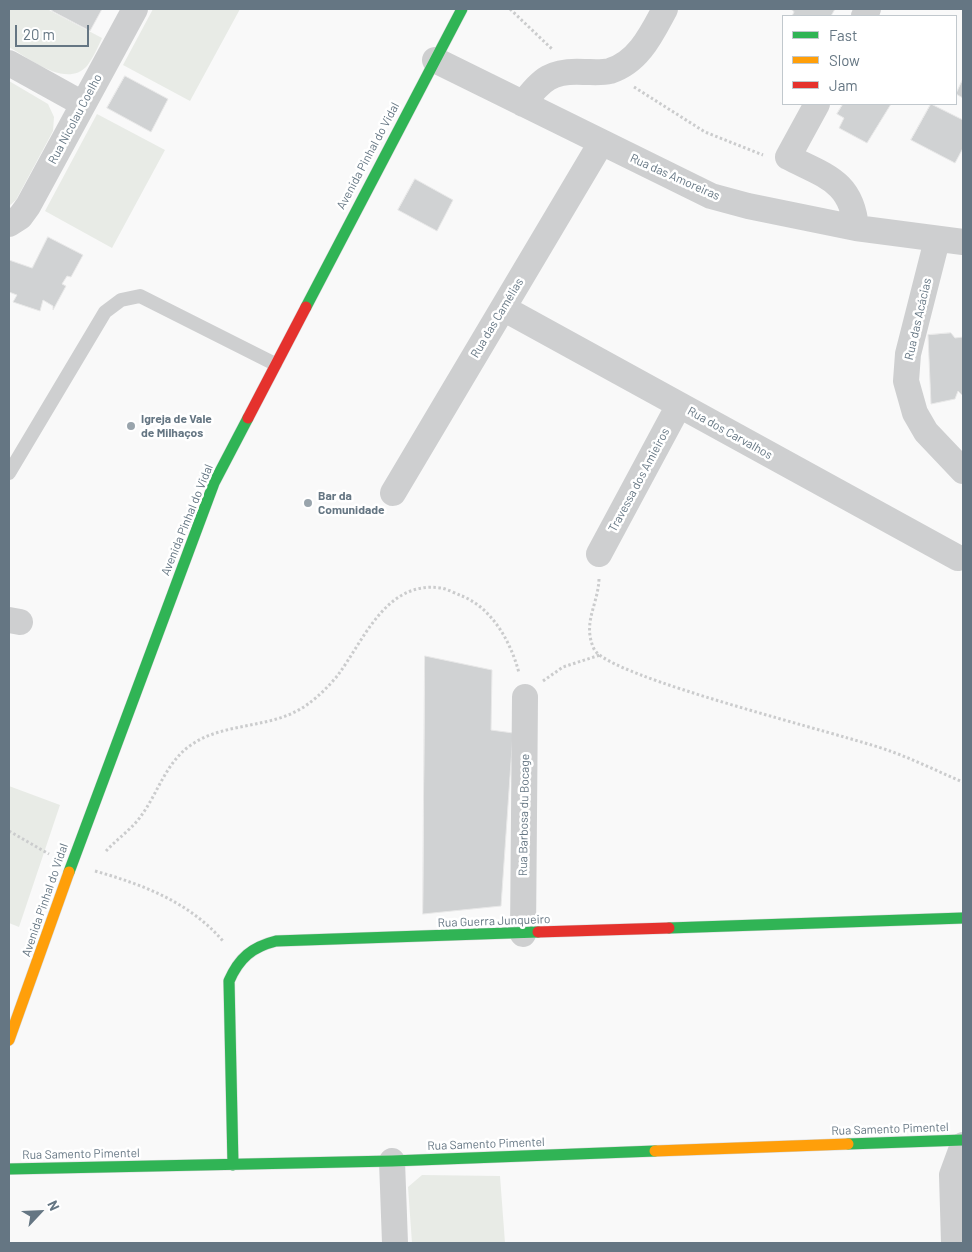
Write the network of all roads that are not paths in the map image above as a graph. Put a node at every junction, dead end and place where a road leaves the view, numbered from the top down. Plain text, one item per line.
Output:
1 (135, 9) edge
2 (462, 9) edge
3 (665, 9) edge
4 (434, 60) junction
5 (9, 63) edge
6 (83, 104) junction
7 (523, 104) junction
8 (816, 105) edge
9 (601, 143) junction
10 (9, 224) edge
11 (856, 228) junction
12 (955, 238) edge
13 (503, 308) junction
14 (275, 364) junction
15 (679, 405) junction
16 (963, 471) edge
17 (9, 473) edge
18 (393, 493) dead end
19 (600, 554) road end
20 (958, 558) dead end
21 (525, 703) road end
22 (963, 918) edge
23 (523, 934) junction
24 (9, 1040) edge
25 (963, 1140) edge
26 (963, 1145) edge
27 (392, 1161) junction
28 (233, 1165) junction
29 (9, 1169) edge
30 (395, 1243) edge
31 (954, 1243) edge

1 - 6 street, Rua Nicolau Coelho
2 - 4 street, Avenida Pinhal do Vidal
3 - 7 street
4 - 7 street, Rua das Amoreiras
4 - 14 street, Avenida Pinhal do Vidal
5 - 6 street
6 - 10 street, Rua Nicolau Coelho
7 - 9 street, Rua das Amoreiras
8 - 11 street
9 - 11 street, Rua das Amoreiras
9 - 13 street, Rua das Camélias
11 - 12 street, Rua das Amoreiras
12 - 16 street, Rua das Acácias
13 - 15 street, Rua dos Carvalhos
13 - 18 street, Rua das Camélias
14 - 17 lane
14 - 24 street, Avenida Pinhal do Vidal
15 - 19 street, Travessa dos Amieiros
15 - 20 street, Rua dos Carvalhos
21 - 23 street, Rua Barbosa du Bocage
22 - 23 street, Rua Guerra Junqueiro
23 - 28 street, Rua Guerra Junqueiro
25 - 27 street, Rua Samento Pimentel
26 - 31 street
27 - 28 street, Rua Samento Pimentel
27 - 30 street
28 - 29 street, Rua Samento Pimentel

